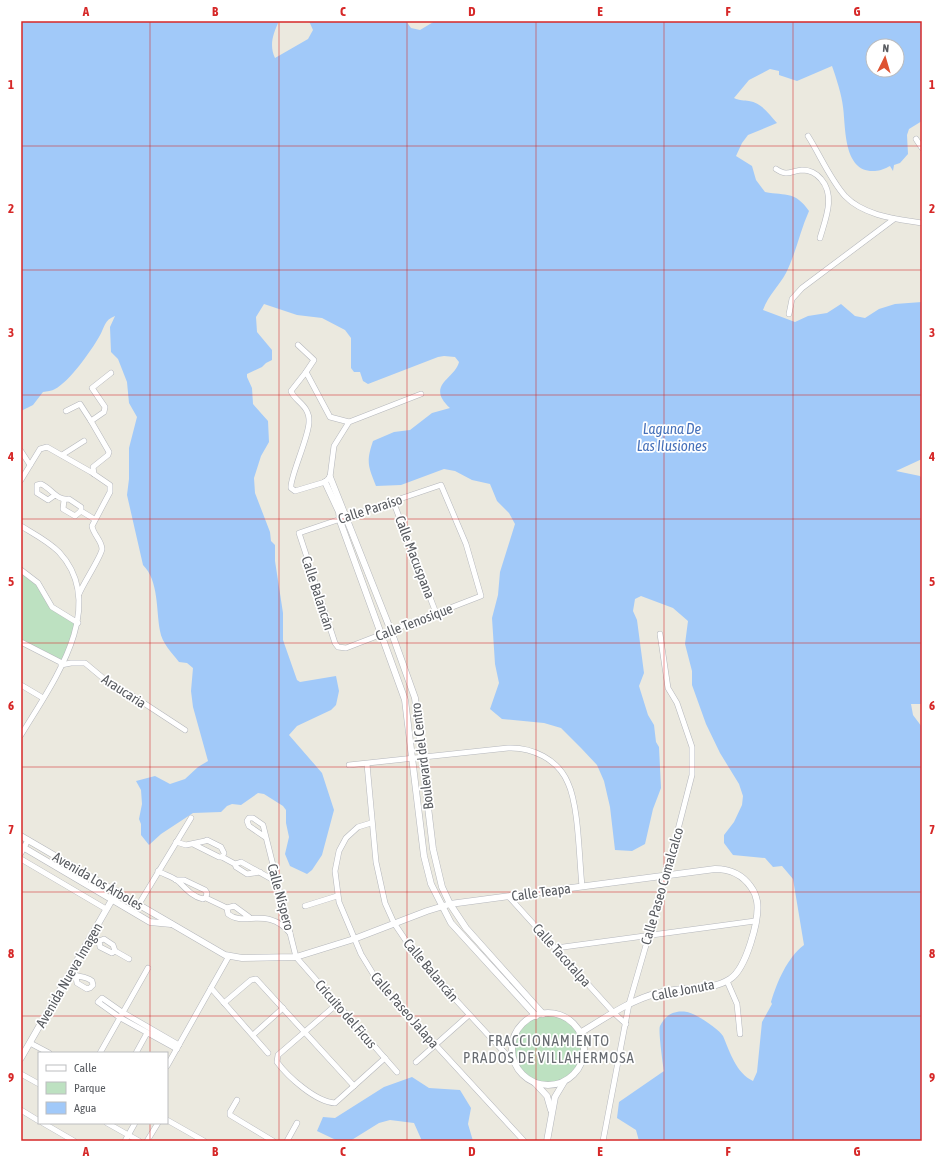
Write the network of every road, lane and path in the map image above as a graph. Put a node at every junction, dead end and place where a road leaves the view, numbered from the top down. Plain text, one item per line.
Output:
1 (808, 136) dead end
2 (916, 139) dead end
3 (922, 148) edge
4 (776, 169) dead end
5 (834, 180) junction
6 (826, 185) junction
7 (894, 219) junction
8 (922, 223) edge
9 (820, 238) dead end
10 (789, 314) dead end
11 (298, 345) dead end
12 (306, 372) junction
13 (111, 373) dead end
14 (421, 394) dead end
15 (66, 411) dead end
16 (91, 421) junction
17 (349, 422) junction
18 (84, 441) dead end
19 (21, 451) edge
20 (62, 455) junction
21 (30, 465) junction
22 (94, 474) junction
23 (21, 479) edge
24 (328, 479) junction
25 (56, 496) junction
26 (64, 500) junction
27 (393, 501) junction
28 (340, 508) junction
29 (81, 511) junction
30 (346, 516) junction
31 (94, 519) junction
32 (339, 519) junction
33 (22, 528) edge
34 (299, 533) joint
35 (21, 570) edge
36 (480, 590) joint
37 (78, 595) junction
38 (436, 613) junction
39 (78, 623) junction
40 (391, 631) junction
41 (382, 634) junction
42 (660, 634) dead end
43 (21, 642) edge
44 (342, 648) joint
45 (62, 664) junction
46 (21, 686) edge
47 (43, 698) junction
48 (184, 730) dead end
49 (21, 734) edge
50 (421, 757) junction
51 (413, 758) junction
52 (367, 764) junction
53 (349, 765) dead end
54 (190, 818) dead end
55 (371, 823) junction
56 (21, 836) edge
57 (266, 837) dead end
58 (28, 840) junction
59 (176, 842) junction
60 (193, 844) junction
61 (22, 849) edge
62 (52, 854) junction
63 (222, 857) junction
64 (21, 860) edge
65 (48, 862) junction
66 (235, 864) junction
67 (158, 871) junction
68 (260, 872) junction
69 (666, 876) junction
70 (176, 880) junction
71 (277, 882) junction
72 (582, 886) junction
73 (117, 891) junction
74 (337, 896) junction
75 (509, 897) junction
76 (206, 898) junction
77 (112, 899) junction
78 (139, 904) junction
79 (450, 904) junction
80 (305, 906) dead end
81 (441, 906) junction
82 (227, 908) junction
83 (106, 909) junction
84 (249, 917) junction
85 (755, 921) junction
86 (394, 923) junction
87 (175, 925) junction
88 (291, 934) junction
89 (649, 934) junction
90 (91, 936) junction
91 (354, 939) junction
92 (99, 941) junction
93 (556, 948) junction
94 (115, 951) junction
95 (229, 956) junction
96 (296, 957) junction
97 (129, 959) dead end
98 (148, 968) dead end
99 (70, 973) junction
100 (76, 977) dead end
101 (727, 980) junction
102 (211, 988) junction
103 (224, 1003) junction
104 (337, 1004) junction
105 (629, 1004) junction
106 (283, 1008) junction
107 (614, 1013) junction
108 (469, 1015) junction
109 (540, 1015) junction
110 (123, 1016) junction
111 (626, 1024) junction
112 (146, 1030) junction
113 (306, 1031) junction
114 (580, 1033) junction
115 (740, 1034) dead end
116 (253, 1035) junction
117 (30, 1042) junction
118 (436, 1045) junction
119 (178, 1047) junction
120 (47, 1052) edge
121 (101, 1052) edge
122 (136, 1052) edge
123 (268, 1053) dead end
124 (21, 1058) edge
125 (385, 1058) junction
126 (416, 1062) dead end
127 (168, 1064) edge
128 (516, 1065) junction
129 (397, 1072) dead end
130 (21, 1074) edge
131 (564, 1081) junction
132 (535, 1082) junction
133 (38, 1083) edge
134 (354, 1086) junction
135 (237, 1100) dead end
136 (21, 1110) edge
137 (552, 1115) junction
138 (38, 1120) edge
139 (168, 1121) edge
140 (297, 1123) dead end
141 (45, 1124) edge
142 (109, 1124) edge
143 (134, 1124) edge
144 (157, 1124) edge
145 (128, 1135) junction
146 (74, 1141) edge
147 (125, 1141) edge
148 (139, 1141) edge
149 (147, 1141) edge
150 (204, 1141) edge
151 (273, 1141) edge
152 (287, 1141) edge
153 (524, 1141) edge
154 (547, 1141) edge
155 (602, 1141) edge

1 - 5 street
2 - 3 street
4 - 6 street
5 - 6 street
5 - 7 street
6 - 9 street
7 - 8 street
7 - 10 street
11 - 12 street
12 - 17 street
12 - 24 street
13 - 16 street
14 - 17 street
15 - 16 street
16 - 22 street
17 - 24 street
18 - 20 street
19 - 21 street
20 - 21 street
20 - 22 street
21 - 23 street
22 - 31 street
24 - 28 street, Boulevard del Centro
25 - 25 street
25 - 26 street
26 - 29 street
26 - 29 street
27 - 30 street, Calle Paraíso
27 - 36 street, Calle Paraíso
27 - 38 street, Calle Macuspana
28 - 30 street, Boulevard del Centro
28 - 32 street, Boulevard del Centro
29 - 31 street
30 - 32 street, Calle Paraíso
30 - 40 street, Boulevard del Centro
31 - 37 street
32 - 34 street, Calle Paraíso
32 - 41 street, Boulevard del Centro
33 - 37 street
34 - 44 street, Calle Balancán
35 - 39 street
36 - 38 street, Calle Tenosique
37 - 39 street
38 - 40 street, Calle Tenosique
39 - 45 street
40 - 41 street, Calle Tenosique
40 - 50 street, Boulevard del Centro
41 - 44 street, Calle Tenosique
41 - 51 street, Boulevard del Centro
42 - 69 street, Calle Paseo Comalcalco
43 - 45 street
45 - 47 street
45 - 48 street, Araucaria
46 - 47 street
47 - 49 street
50 - 51 street
50 - 72 street
50 - 79 street, Boulevard del Centro
51 - 52 street
51 - 81 street, Boulevard del Centro
52 - 53 street
52 - 55 street, Calle Balancán
54 - 59 street
55 - 74 street, Calle Paseo Jalapa
55 - 86 street, Calle Balancán
56 - 58 street, Avenida Los Árboles
57 - 71 street, Calle Níspero
58 - 61 street
58 - 62 street, Avenida Los Árboles
59 - 60 street
59 - 67 street
60 - 63 street
60 - 63 street
61 - 65 street, Avenida Los Árboles
62 - 65 street
62 - 73 street, Avenida Los Árboles
63 - 66 street
64 - 83 street
65 - 77 street, Avenida Los Árboles
66 - 68 street
66 - 68 street
67 - 70 street
67 - 78 street
68 - 71 street
69 - 72 street, Calle Teapa
69 - 85 street, Calle Teapa
69 - 89 street, Calle Paseo Comalcalco
70 - 76 street
70 - 76 street
71 - 88 street, Calle Níspero
72 - 75 street, Calle Teapa
73 - 77 street, Avenida Nueva Imagen
73 - 78 street, Avenida Los Árboles
74 - 80 street
74 - 91 street, Calle Paseo Jalapa
75 - 79 street, Calle Teapa
75 - 93 street, Calle Tacotalpa
76 - 82 street
77 - 83 street, Avenida Nueva Imagen
77 - 87 street, Avenida Los Árboles
78 - 87 street, Avenida Los Árboles
79 - 81 street, Calle Teapa
79 - 109 street, Boulevard del Centro
81 - 86 street, Calle Teapa
81 - 109 street, Boulevard del Centro
82 - 84 street
82 - 84 street
83 - 90 street, Avenida Nueva Imagen
84 - 88 street
85 - 89 street
85 - 101 street, Calle Jonuta
86 - 91 street, Calle Teapa
86 - 108 street, Calle Balancán
87 - 95 street, Avenida Los Árboles
88 - 96 street, Calle Níspero
89 - 93 street
89 - 105 street, Calle Paseo Comalcalco
90 - 92 street
90 - 99 street, Avenida Nueva Imagen
91 - 96 street, Calle Teapa
91 - 118 street, Calle Paseo Jalapa
92 - 94 street
92 - 94 street
93 - 107 street, Calle Tacotalpa
94 - 97 street
95 - 96 street, Avenida Los Árboles
95 - 102 street
96 - 104 street, Cricuito del Ficus
98 - 110 street
99 - 100 street
99 - 117 street, Avenida Nueva Imagen
101 - 105 street, Calle Jonuta
101 - 115 street
102 - 103 street
102 - 119 street
103 - 106 street
103 - 116 street
104 - 113 street
104 - 125 street, Cricuito del Ficus
105 - 107 street, Calle Jonuta
105 - 111 street, Calle Paseo Comalcalco
106 - 113 street
106 - 116 street
107 - 111 street, Calle Tacotalpa
107 - 114 street, Calle Jonuta
108 - 118 street
108 - 128 street, Calle Balancán
109 - 114 street
109 - 128 street
110 - 112 street
110 - 121 street
111 - 155 street, Calle Paseo Comalcalco
112 - 119 street
112 - 122 street
113 - 134 street
113 - 134 street
114 - 131 street
116 - 123 street
117 - 120 street
117 - 124 street, Avenida Nueva Imagen
118 - 126 street
118 - 153 street, Calle Paseo Jalapa
119 - 127 street
125 - 129 street, Cricuito del Ficus
125 - 134 street
128 - 132 street
130 - 133 street
131 - 132 street
131 - 137 street
132 - 137 street
135 - 151 street
136 - 138 street
137 - 154 street
139 - 150 street
140 - 152 street
141 - 146 street
142 - 145 street
143 - 145 street
144 - 149 street
145 - 147 street
145 - 148 street

